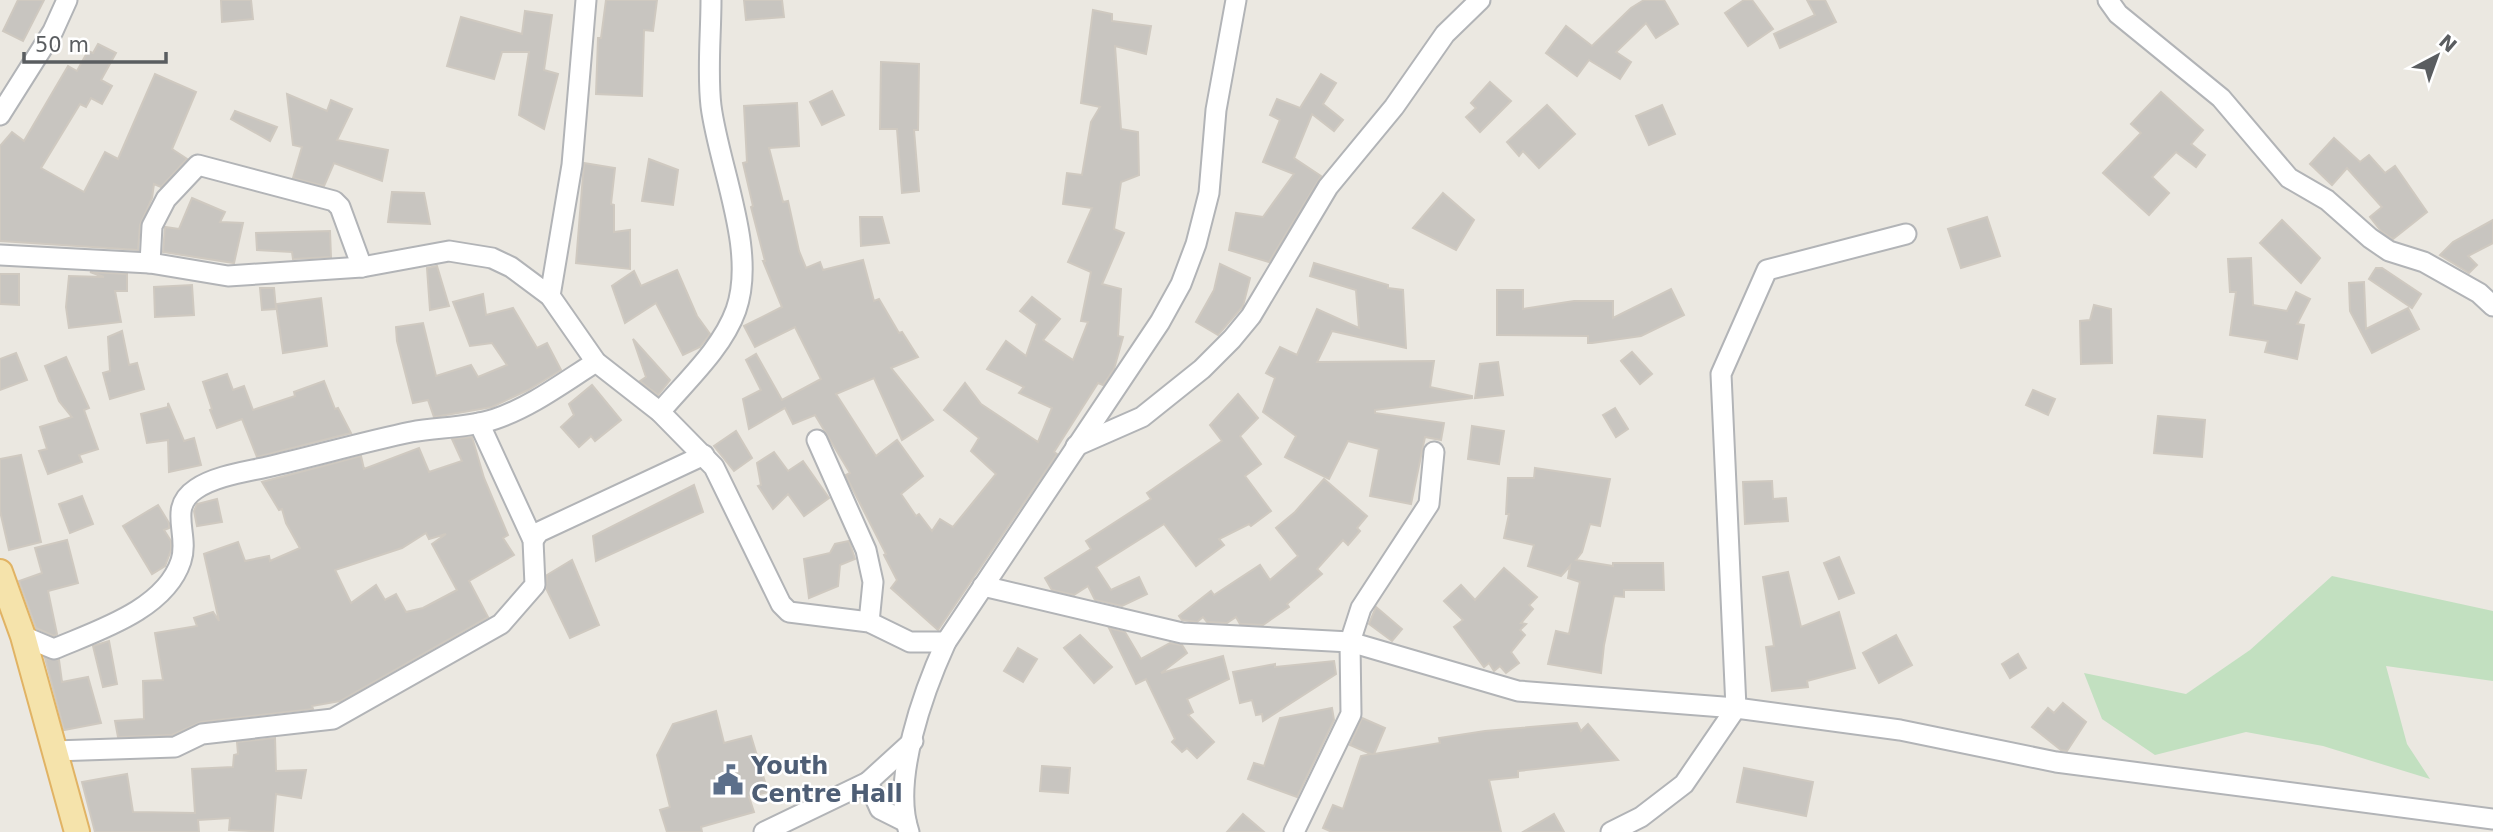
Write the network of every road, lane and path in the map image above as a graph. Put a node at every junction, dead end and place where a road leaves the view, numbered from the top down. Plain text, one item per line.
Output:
1 (67, 0) edge
2 (586, 0) edge
3 (711, 0) edge
4 (1236, 0) edge
5 (1480, 0) edge
6 (2108, 0) edge
7 (0, 115) edge
8 (1906, 234) dead end
9 (0, 255) edge
10 (150, 262) junction
11 (362, 267) junction
12 (550, 296) junction
13 (2493, 306) edge
14 (596, 362) junction
15 (660, 412) junction
16 (479, 423) junction
17 (817, 440) dead end
18 (1076, 446) junction
19 (1433, 452) dead end
20 (704, 455) junction
21 (533, 540) junction
22 (0, 572) edge
23 (983, 586) junction
24 (869, 622) junction
25 (23, 636) junction
26 (946, 642) junction
27 (1350, 642) junction
28 (1736, 708) junction
29 (914, 740) junction
30 (54, 751) junction
31 (868, 782) junction
32 (2493, 819) edge
33 (907, 827) edge
34 (77, 832) edge
35 (764, 832) edge
36 (1294, 832) edge
37 (1611, 832) edge

1 - 7 street
2 - 12 street
3 - 15 street
4 - 18 street
5 - 18 street
6 - 13 street
8 - 28 street
9 - 10 street
10 - 11 street
10 - 11 street
11 - 12 street
12 - 14 street
14 - 15 street
14 - 16 street
15 - 20 street
16 - 21 street
16 - 25 street
17 - 24 street
18 - 23 street
19 - 27 street
20 - 21 street
20 - 24 street
21 - 30 street
22 - 25 main road
23 - 26 street
23 - 27 street
24 - 26 street
25 - 30 main road
26 - 29 street
27 - 28 street
27 - 36 street
28 - 32 street
28 - 37 street
29 - 31 street
29 - 33 street
30 - 34 main road
31 - 33 street
31 - 35 street

